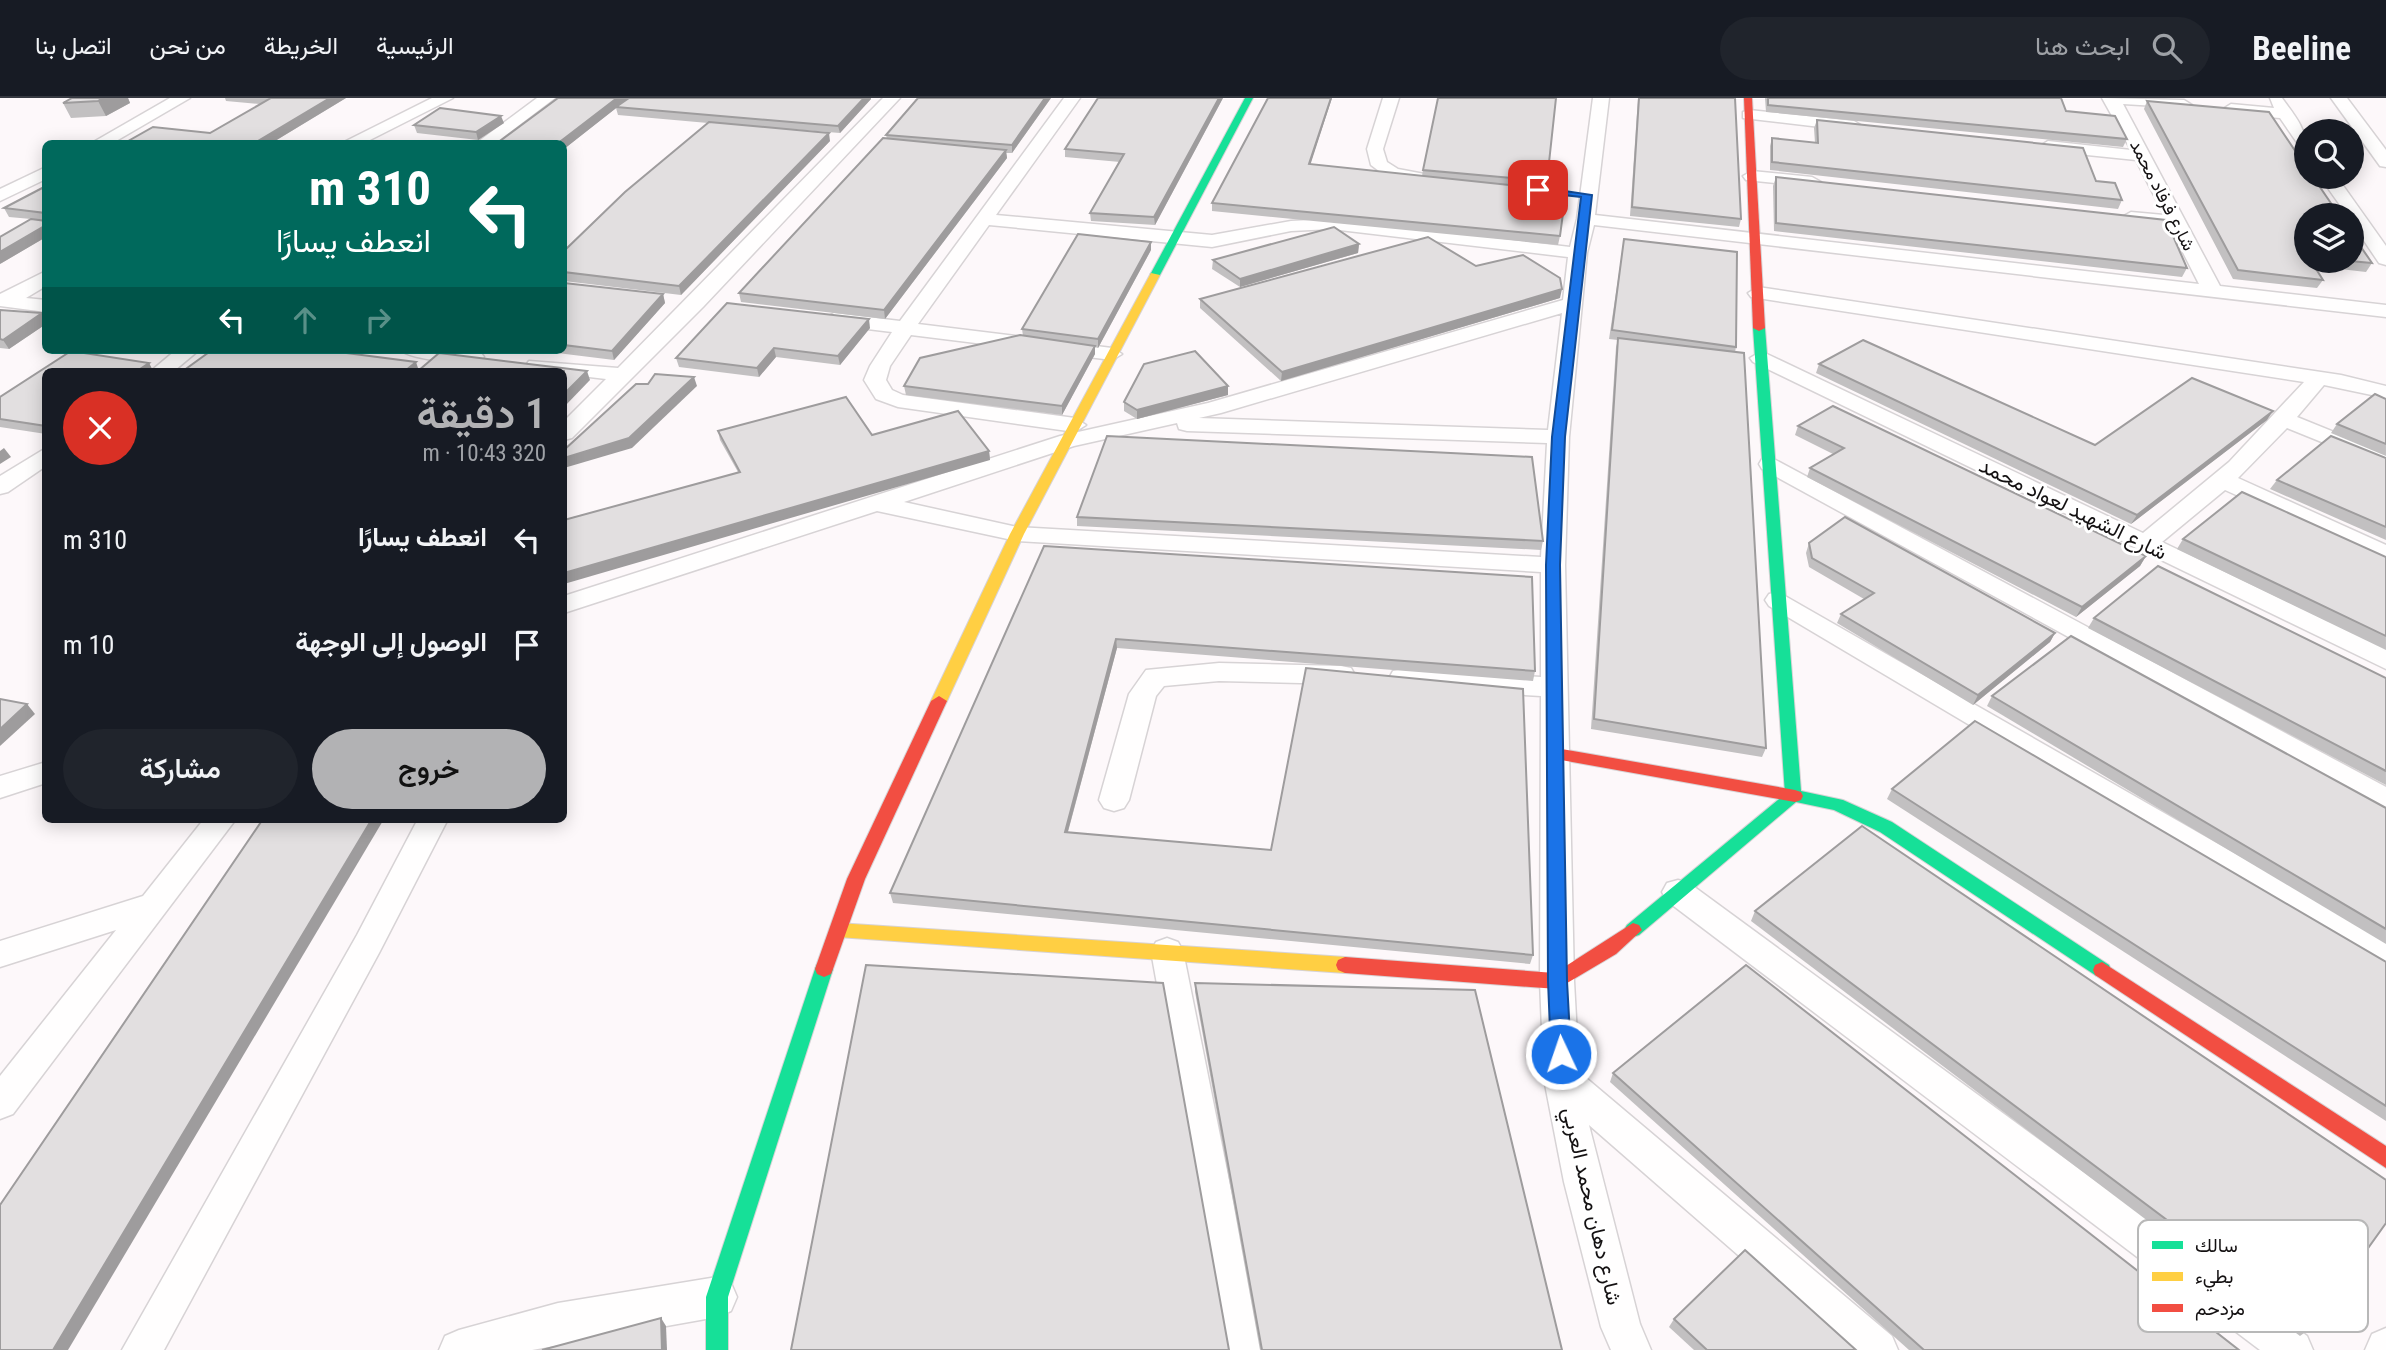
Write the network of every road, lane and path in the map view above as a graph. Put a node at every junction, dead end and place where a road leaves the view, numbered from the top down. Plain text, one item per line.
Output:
1 (182, 98) edge
2 (445, 98) edge
3 (547, 98) edge
4 (892, 98) edge
5 (1072, 98) edge
6 (1249, 98) edge
7 (1391, 98) edge
8 (1601, 98) edge
9 (2112, 98) edge
10 (2275, 98) edge
11 (2339, 98) edge
12 (1749, 106) edge
13 (2286, 114) junction
14 (2294, 126) edge
15 (1871, 128) edge
16 (105, 140) edge
17 (356, 140) edge
18 (489, 140) edge
19 (852, 140) junction
20 (880, 143) edge
21 (2034, 145) edge
22 (1002, 155) edge
23 (2142, 156) junction
24 (1029, 158) junction
25 (2386, 162) edge
26 (42, 174) edge
27 (1752, 176) junction
28 (1443, 181) edge
29 (1834, 185) edge
30 (2337, 189) edge
31 (0, 197) edge
32 (1582, 203) junction
33 (2108, 215) edge
34 (985, 219) junction
35 (2177, 222) junction
36 (1175, 239) junction
37 (1755, 240) junction
38 (1578, 253) junction
39 (2386, 259) edge
40 (42, 279) edge
41 (2213, 292) junction
42 (1758, 293) junction
43 (3, 300) edge
44 (696, 303) junction
45 (1575, 303) junction
46 (42, 305) edge
47 (724, 307) edge
48 (2386, 311) edge
49 (807, 316) edge
50 (905, 328) junction
51 (184, 354) edge
52 (447, 354) edge
53 (1112, 354) junction
54 (1760, 358) junction
55 (491, 359) edge
56 (517, 362) edge
57 (165, 368) edge
58 (566, 368) edge
59 (567, 368) edge
60 (2386, 373) edge
61 (624, 375) junction
62 (2317, 379) junction
63 (2386, 380) edge
64 (2341, 382) junction
65 (2386, 392) edge
66 (2286, 420) junction
67 (1155, 424) junction
68 (567, 430) edge
69 (1072, 433) junction
70 (1558, 437) junction
71 (42, 458) edge
72 (2386, 461) edge
73 (1770, 464) junction
74 (2225, 481) junction
75 (0, 487) edge
76 (878, 504) junction
77 (1017, 534) junction
78 (2145, 544) junction
79 (2386, 554) edge
80 (1553, 565) junction
81 (1778, 600) junction
82 (567, 604) edge
83 (2386, 660) edge
84 (1553, 687) junction
85 (1556, 754) junction
86 (42, 773) edge
87 (0, 787) edge
88 (1793, 796) junction
89 (1114, 800) dead end
90 (2386, 800) edge
91 (218, 823) edge
92 (431, 823) edge
93 (1678, 892) junction
94 (154, 905) junction
95 (838, 930) junction
96 (1167, 951) junction
97 (0, 954) edge
98 (2386, 956) edge
99 (1557, 981) junction
100 (1562, 1079) junction
101 (0, 1103) edge
102 (2386, 1158) edge
103 (2138, 1235) edge
104 (717, 1297) junction
105 (2268, 1332) edge
106 (142, 1350) edge
107 (459, 1350) edge
108 (717, 1350) edge
109 (1242, 1350) edge
110 (1631, 1350) edge
111 (1878, 1350) edge
112 (2292, 1350) edge

1 - 16 street
2 - 17 street
3 - 18 street
4 - 19 street
5 - 24 street
6 - 36 street
7 - 28 street
8 - 32 street, شارع دهان محمد العربي
9 - 13 street
9 - 23 street, شارع فرفاد محمد
10 - 13 street
11 - 25 street
12 - 15 street
12 - 27 street
13 - 14 street
19 - 20 street
19 - 44 street
21 - 23 street
22 - 24 street
23 - 35 street, شارع فرفاد محمد
24 - 34 street
26 - 31 street
27 - 29 street
27 - 37 street
30 - 39 street
32 - 37 street
32 - 38 street, شارع دهان محمد العربي
33 - 35 street
34 - 36 street
34 - 50 street
35 - 41 street, شارع فرفاد محمد
36 - 38 street
36 - 53 street
37 - 41 street
37 - 42 street
38 - 45 street, شارع دهان محمد العربي
40 - 43 street
41 - 48 street
42 - 54 street
42 - 62 street
43 - 46 street
44 - 47 street
44 - 61 street
45 - 67 street
45 - 70 street, شارع دهان محمد العربي
49 - 50 street
50 - 53 street
50 - 69 street
51 - 57 street
52 - 55 street
53 - 69 street
54 - 73 street
54 - 78 street, شارع الشهيد لعواد محمد
56 - 58 street
59 - 61 street
60 - 63 street
60 - 64 street
61 - 68 street
62 - 64 street
62 - 66 street
64 - 65 street
66 - 72 street
66 - 74 street
67 - 69 street
67 - 70 street
69 - 76 street
69 - 77 street
70 - 80 street, شارع دهان محمد العربي
71 - 75 street
73 - 81 street
73 - 90 street
74 - 78 street
74 - 79 street
76 - 77 street
76 - 82 street
77 - 80 street
77 - 95 street
78 - 83 street, شارع الشهيد لعواد محمد
80 - 84 street, شارع دهان محمد العربي
81 - 88 street
81 - 98 street
84 - 85 street, شارع دهان محمد العربي
84 - 89 street
85 - 88 street
85 - 99 street, شارع دهان محمد العربي
86 - 87 street
88 - 93 street
88 - 102 street
91 - 94 street
92 - 106 street
93 - 99 street
93 - 103 street
94 - 97 street
94 - 101 street
95 - 96 street
95 - 104 street
96 - 99 street
96 - 109 street
99 - 100 street, شارع دهان محمد العربي
100 - 110 street, شارع دهان محمد العربي
100 - 111 street
104 - 107 street
104 - 108 street
105 - 112 street

